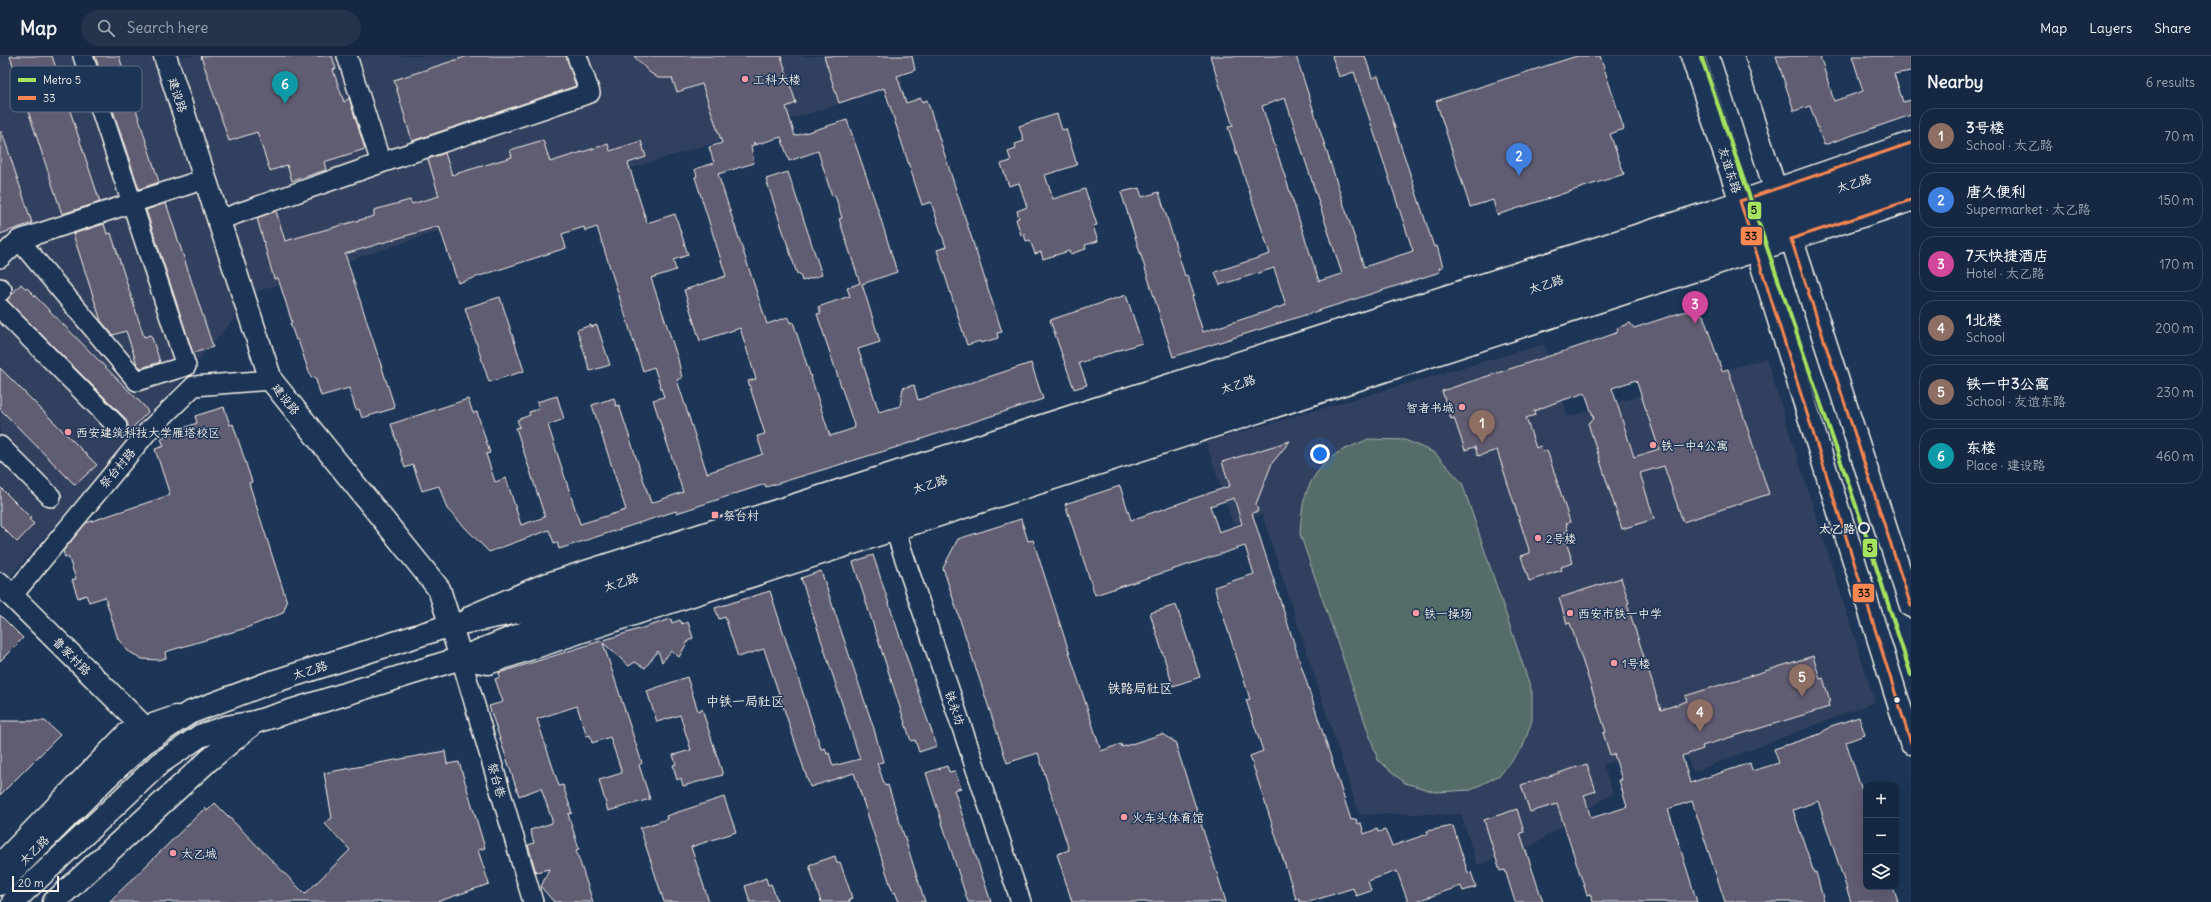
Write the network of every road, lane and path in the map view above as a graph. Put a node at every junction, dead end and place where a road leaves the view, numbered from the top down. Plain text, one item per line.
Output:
1 (83, 56) edge
2 (165, 56) edge
3 (347, 56) edge
4 (577, 56) edge
5 (1692, 56) edge
6 (1732, 56) edge
7 (86, 66) edge
8 (102, 112) edge
9 (1911, 143) edge
10 (381, 163) junction
11 (1911, 165) edge
12 (205, 179) junction
13 (1911, 185) edge
14 (1911, 200) edge
15 (133, 203) junction
16 (1783, 215) junction
17 (218, 220) junction
18 (1749, 226) junction
19 (19, 240) junction
20 (0, 258) edge
21 (0, 288) edge
22 (0, 292) edge
23 (0, 308) edge
24 (271, 380) junction
25 (117, 426) dead end
26 (0, 446) edge
27 (51, 497) dead end
28 (892, 522) junction
29 (6, 590) edge
30 (1911, 606) edge
31 (451, 625) junction
32 (462, 658) junction
33 (189, 713) junction
34 (255, 722) junction
35 (145, 728) junction
36 (1911, 743) edge
37 (0, 865) edge
38 (0, 884) edge
39 (13, 902) edge
40 (54, 902) edge
41 (533, 902) edge
42 (1021, 902) edge

1 - 7 street
2 - 12 main road, 建设路
3 - 10 street
4 - 10 street
5 - 18 main road, 友谊东路
6 - 16 main road
8 - 15 street
9 - 16 main road
10 - 17 street
11 - 16 main road, 太乙路
12 - 15 street
12 - 17 main road, 建设路
13 - 16 main road, 太乙路
14 - 16 main road
15 - 19 street
15 - 19 street
16 - 18 main road, 太乙路
16 - 18 main road
16 - 30 main road
17 - 24 main road, 建设路
18 - 28 main road, 太乙路
18 - 31 main road, 太乙路
18 - 36 main road, 友谊东路
19 - 20 street
21 - 22 street
23 - 25 street
24 - 29 street, 祭台村路
24 - 31 main road, 建设路
26 - 27 street
28 - 32 main road, 太乙路
28 - 42 street, 铁永坊
29 - 35 main road, 鲁家村路
31 - 32 main road, 建设路
31 - 33 main road, 太乙路
32 - 34 main road, 太乙路
32 - 41 street, 祭台巷
33 - 35 main road
33 - 38 main road, 太乙路
34 - 39 main road, 太乙路
34 - 40 main road
35 - 37 main road

